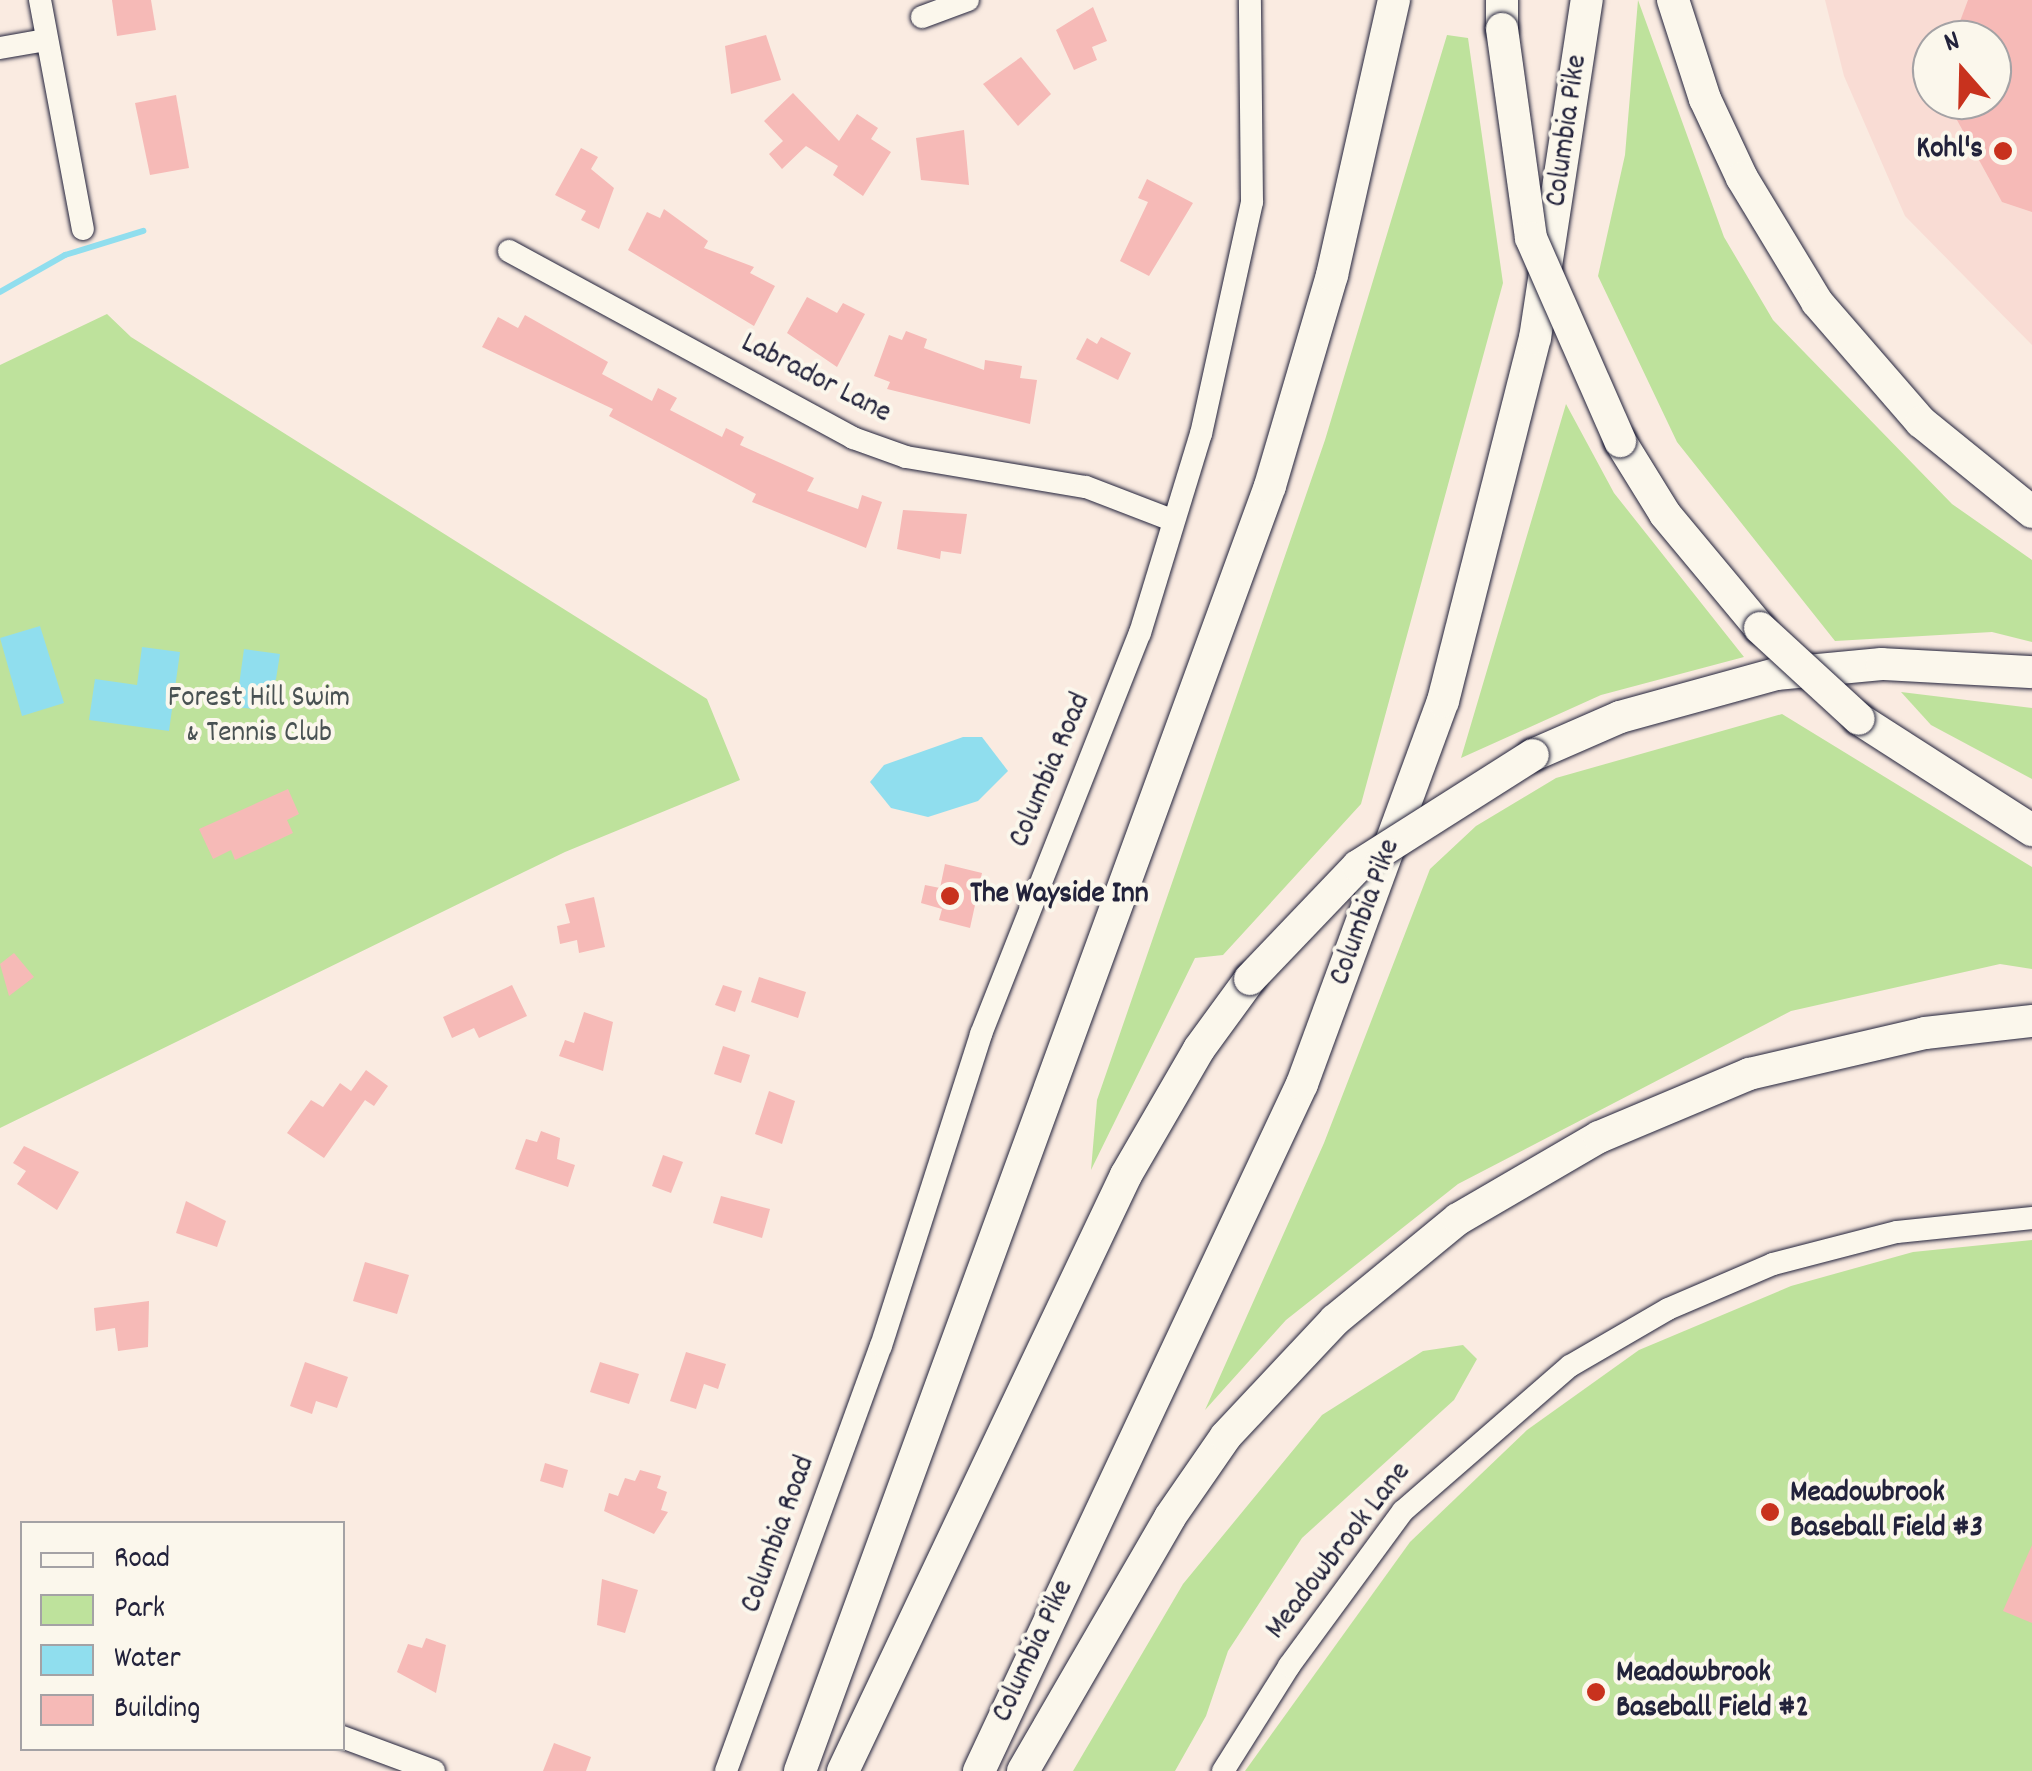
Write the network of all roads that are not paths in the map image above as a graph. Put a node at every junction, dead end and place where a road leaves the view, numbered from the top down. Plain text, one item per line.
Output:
1 (40, 0) edge
2 (968, 0) edge
3 (1250, 0) edge
4 (1371, 0) edge
5 (1394, 0) edge
6 (1586, 0) edge
7 (1673, 0) edge
8 (1502, 15) edge
9 (922, 17) dead end
10 (46, 40) junction
11 (0, 48) edge
12 (84, 229) dead end
13 (509, 251) dead end
14 (1332, 275) junction
15 (2032, 512) edge
16 (1172, 520) junction
17 (2032, 672) edge
18 (2032, 830) edge
19 (2032, 1021) edge
20 (2032, 1218) edge
21 (345, 1738) edge
22 (434, 1771) edge
23 (726, 1771) edge
24 (800, 1771) edge
25 (843, 1771) edge
26 (979, 1771) edge
27 (1022, 1771) edge
28 (1224, 1771) edge

1 - 10 street
2 - 9 street
3 - 16 street, Columbia Road
4 - 14 highway
5 - 14 highway
6 - 26 highway, Columbia Pike
7 - 15 highway
8 - 18 highway, bridge
10 - 11 street
10 - 12 street
13 - 16 street, Labrador Lane
14 - 24 highway
16 - 23 street, Columbia Road
17 - 25 highway, bridge
19 - 27 highway
20 - 28 street, Meadowbrook Lane
21 - 22 street

